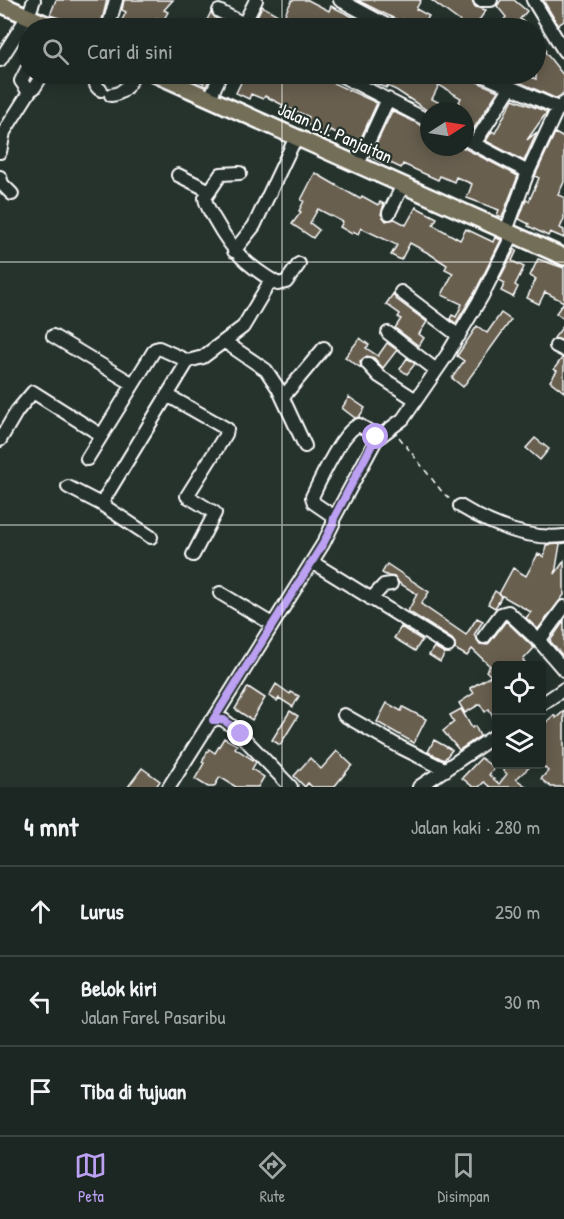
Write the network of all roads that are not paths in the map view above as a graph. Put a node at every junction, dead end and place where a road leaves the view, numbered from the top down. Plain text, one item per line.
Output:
1 (34, 0) edge
2 (116, 0) edge
3 (256, 0) edge
4 (340, 0) edge
5 (480, 0) edge
6 (491, 0) edge
7 (533, 0) edge
8 (0, 4) edge
9 (219, 11) dead end
10 (28, 16) junction
11 (32, 18) edge
12 (111, 18) edge
13 (231, 18) edge
14 (249, 18) edge
15 (373, 18) edge
16 (544, 18) edge
17 (546, 21) edge
18 (18, 32) edge
19 (564, 51) edge
20 (0, 60) edge
21 (23, 84) edge
22 (37, 84) edge
23 (96, 84) edge
24 (129, 84) edge
25 (178, 84) edge
26 (216, 84) edge
27 (358, 84) edge
28 (501, 84) edge
29 (510, 88) junction
30 (30, 90) junction
31 (210, 98) junction
32 (388, 99) junction
33 (561, 106) edge
34 (420, 116) edge
35 (296, 137) junction
36 (474, 137) edge
37 (474, 144) edge
38 (0, 152) edge
39 (358, 164) junction
40 (528, 172) junction
41 (240, 173) dead end
42 (178, 175) dead end
43 (0, 177) edge
44 (403, 185) junction
45 (210, 191) junction
46 (12, 194) dead end
47 (389, 213) dead end
48 (509, 232) junction
49 (234, 251) junction
50 (564, 257) edge
51 (299, 264) dead end
52 (271, 280) junction
53 (400, 292) dead end
54 (388, 333) dead end
55 (53, 336) dead end
56 (459, 336) junction
57 (225, 342) junction
58 (324, 348) dead end
59 (188, 361) junction
60 (368, 364) dead end
61 (436, 370) junction
62 (133, 384) junction
63 (167, 395) junction
64 (283, 397) junction
65 (416, 400) junction
66 (101, 435) junction
67 (377, 438) junction
68 (0, 440) edge
69 (305, 446) dead end
70 (87, 459) dead end
71 (68, 487) dead end
72 (101, 504) junction
73 (460, 506) road end
74 (334, 518) junction
75 (564, 536) edge
76 (151, 537) dead end
77 (193, 555) dead end
78 (312, 562) junction
79 (391, 584) dead end
80 (220, 593) dead end
81 (372, 598) junction
82 (564, 607) edge
83 (272, 624) junction
84 (484, 637) dead end
85 (539, 641) junction
86 (448, 646) dead end
87 (564, 670) edge
88 (564, 689) edge
89 (546, 701) edge
90 (344, 715) dead end
91 (213, 720) junction
92 (492, 738) edge
93 (446, 770) junction
94 (169, 787) edge
95 (291, 787) edge
96 (419, 787) edge

1 - 10 street
2 - 12 street
3 - 14 street
4 - 15 street
5 - 6 street
7 - 16 street
8 - 10 main road
9 - 13 street
10 - 11 main road
17 - 19 street
18 - 20 street
21 - 30 street
22 - 30 street
23 - 24 street
25 - 31 main road, Jalan D.I. Panjaitan
26 - 31 street
27 - 32 street
28 - 29 street
29 - 33 street
29 - 36 street
30 - 38 street
31 - 35 main road, Jalan D.I. Panjaitan
32 - 34 street
32 - 39 street
33 - 40 street
35 - 39 main road, Jalan D.I. Panjaitan
35 - 49 street
37 - 40 street
39 - 44 main road, Jalan D.I. Panjaitan
40 - 48 street
41 - 45 street
42 - 45 street
43 - 46 street
44 - 47 street
44 - 48 main road, Jalan D.I. Panjaitan
45 - 49 street
48 - 50 main road, Jalan D.I. Panjaitan
48 - 56 street
49 - 52 street
51 - 52 street
52 - 57 street
53 - 56 street
54 - 61 street
55 - 62 street
56 - 61 street
57 - 59 street
57 - 64 street
58 - 64 street
59 - 62 street
59 - 63 street
60 - 65 street
61 - 65 street
62 - 66 street
63 - 72 street
63 - 77 street
64 - 69 street
65 - 67 street
66 - 68 street
66 - 70 street
67 - 74 street
67 - 74 street
71 - 72 street
72 - 76 street
73 - 75 street
74 - 78 street
78 - 81 street
78 - 83 street
79 - 81 street
80 - 83 street
81 - 86 street
82 - 85 street
83 - 91 street
84 - 85 street
85 - 87 street
88 - 89 street
90 - 93 street
91 - 94 street
91 - 95 street
92 - 93 street
93 - 96 street

